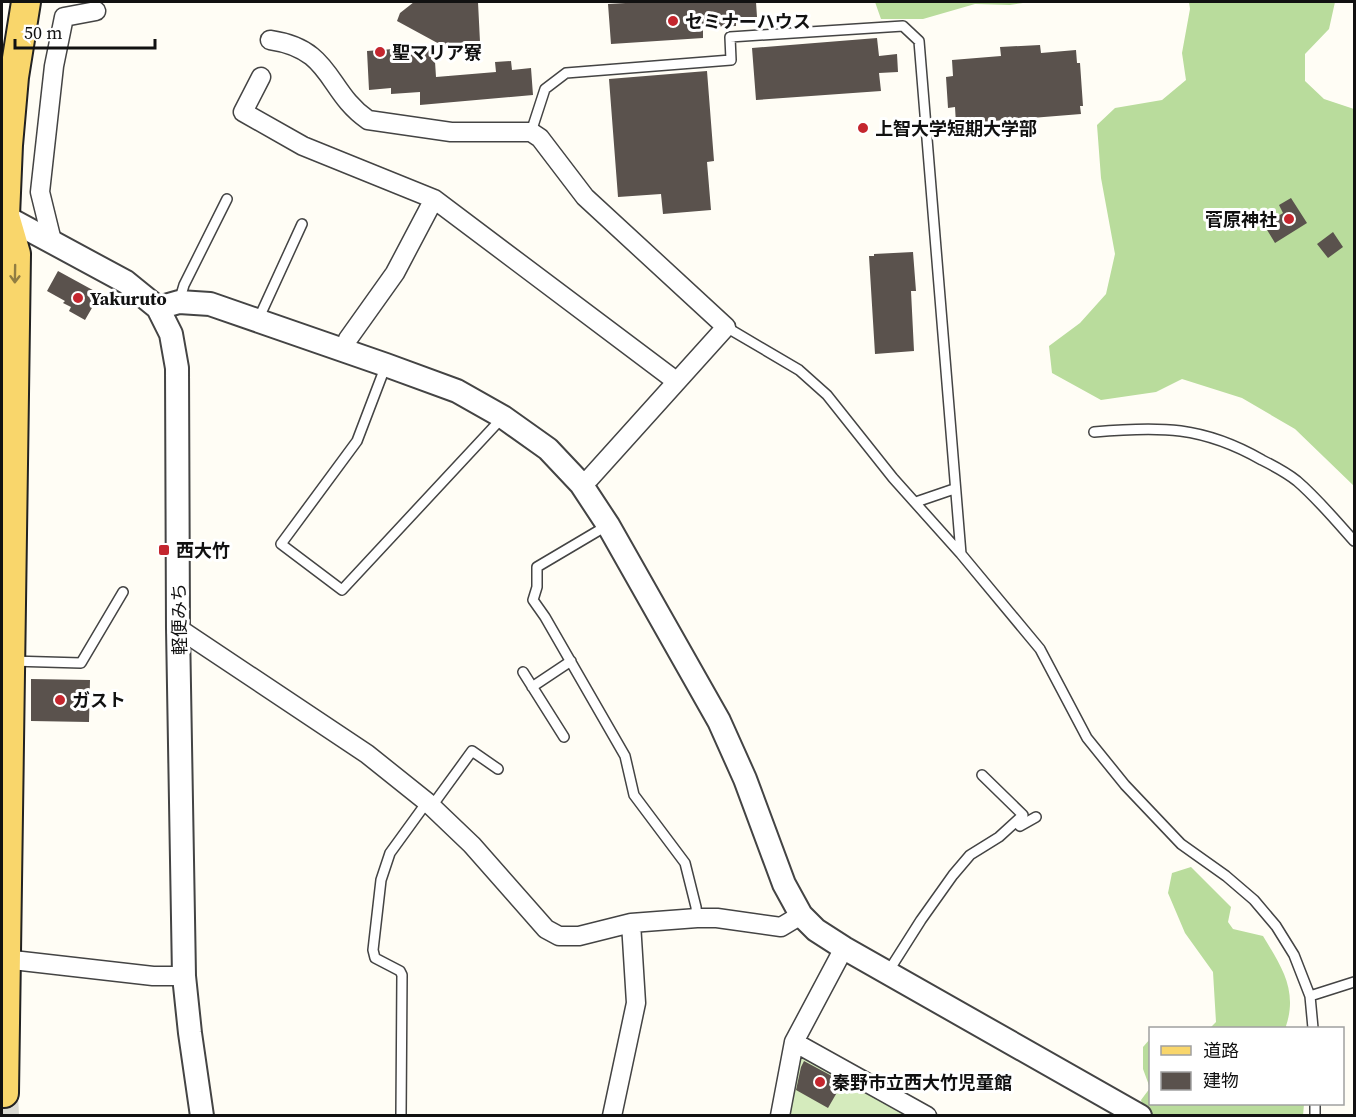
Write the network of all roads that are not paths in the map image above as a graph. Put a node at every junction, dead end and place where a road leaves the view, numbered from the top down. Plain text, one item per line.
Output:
1 (26, 2) edge
2 (96, 11) dead end
3 (270, 40) dead end
4 (261, 76) dead end
5 (531, 132) junction
6 (227, 199) dead end
7 (434, 199) junction
8 (3, 219) edge
9 (302, 224) dead end
10 (52, 241) junction
11 (168, 305) junction
12 (258, 320) junction
13 (726, 327) junction
14 (344, 350) junction
15 (386, 365) junction
16 (676, 381) junction
17 (503, 417) junction
18 (1094, 432) dead end
19 (581, 484) junction
20 (954, 489) junction
21 (916, 502) junction
22 (608, 525) junction
23 (1354, 541) edge
24 (961, 554) junction
25 (123, 592) dead end
26 (178, 628) junction
27 (8, 661) junction
28 (571, 661) junction
29 (523, 672) dead end
30 (532, 687) junction
31 (564, 737) dead end
32 (498, 769) dead end
33 (982, 775) dead end
34 (5, 784) edge
35 (430, 804) junction
36 (1036, 817) dead end
37 (1016, 822) junction
38 (801, 915) junction
39 (697, 918) junction
40 (631, 922) junction
41 (844, 948) junction
42 (3, 959) edge
43 (888, 972) junction
44 (184, 976) junction
45 (1354, 982) edge
46 (1310, 996) junction
47 (1313, 1027) edge
48 (794, 1042) junction
49 (4, 1094) dead end
50 (1118, 1109) edge
51 (202, 1116) edge
52 (401, 1116) edge
53 (612, 1116) edge
54 (780, 1116) edge
55 (927, 1116) edge
56 (1140, 1116) edge

1 - 8 main road
2 - 10 street
3 - 5 street
4 - 7 street
5 - 13 street
5 - 20 lane
6 - 11 lane
7 - 14 street
7 - 16 street
8 - 10 street, 軽便みち
8 -> 27 main road
9 - 12 lane
10 - 11 street, 軽便みち
11 - 12 street
11 - 26 street, 軽便みち
12 - 14 street
13 - 16 street
13 - 21 lane
14 - 15 street
15 - 17 street
15 - 17 lane
16 - 19 street
17 - 19 street
18 - 23 lane
19 - 22 street
20 - 21 lane
20 - 24 lane
21 - 24 lane
22 - 28 lane
22 - 38 street
24 - 46 lane
25 - 27 lane
26 - 35 street
26 - 44 street, 軽便みち
27 - 34 main road
28 - 30 lane
28 - 39 lane
29 - 30 lane
30 - 31 lane
32 - 35 lane
33 - 37 lane
34 - 42 main road
35 - 40 street
35 - 52 lane
36 - 37 lane
37 - 43 lane
38 - 39 street
38 - 41 street
39 - 40 street
40 - 53 street
41 - 43 street
41 - 48 street
42 - 44 street
42 - 49 main road
43 - 50 street
44 - 51 street, 軽便みち
45 - 46 lane
46 - 47 lane
48 - 54 street
48 - 55 street
50 - 56 street

